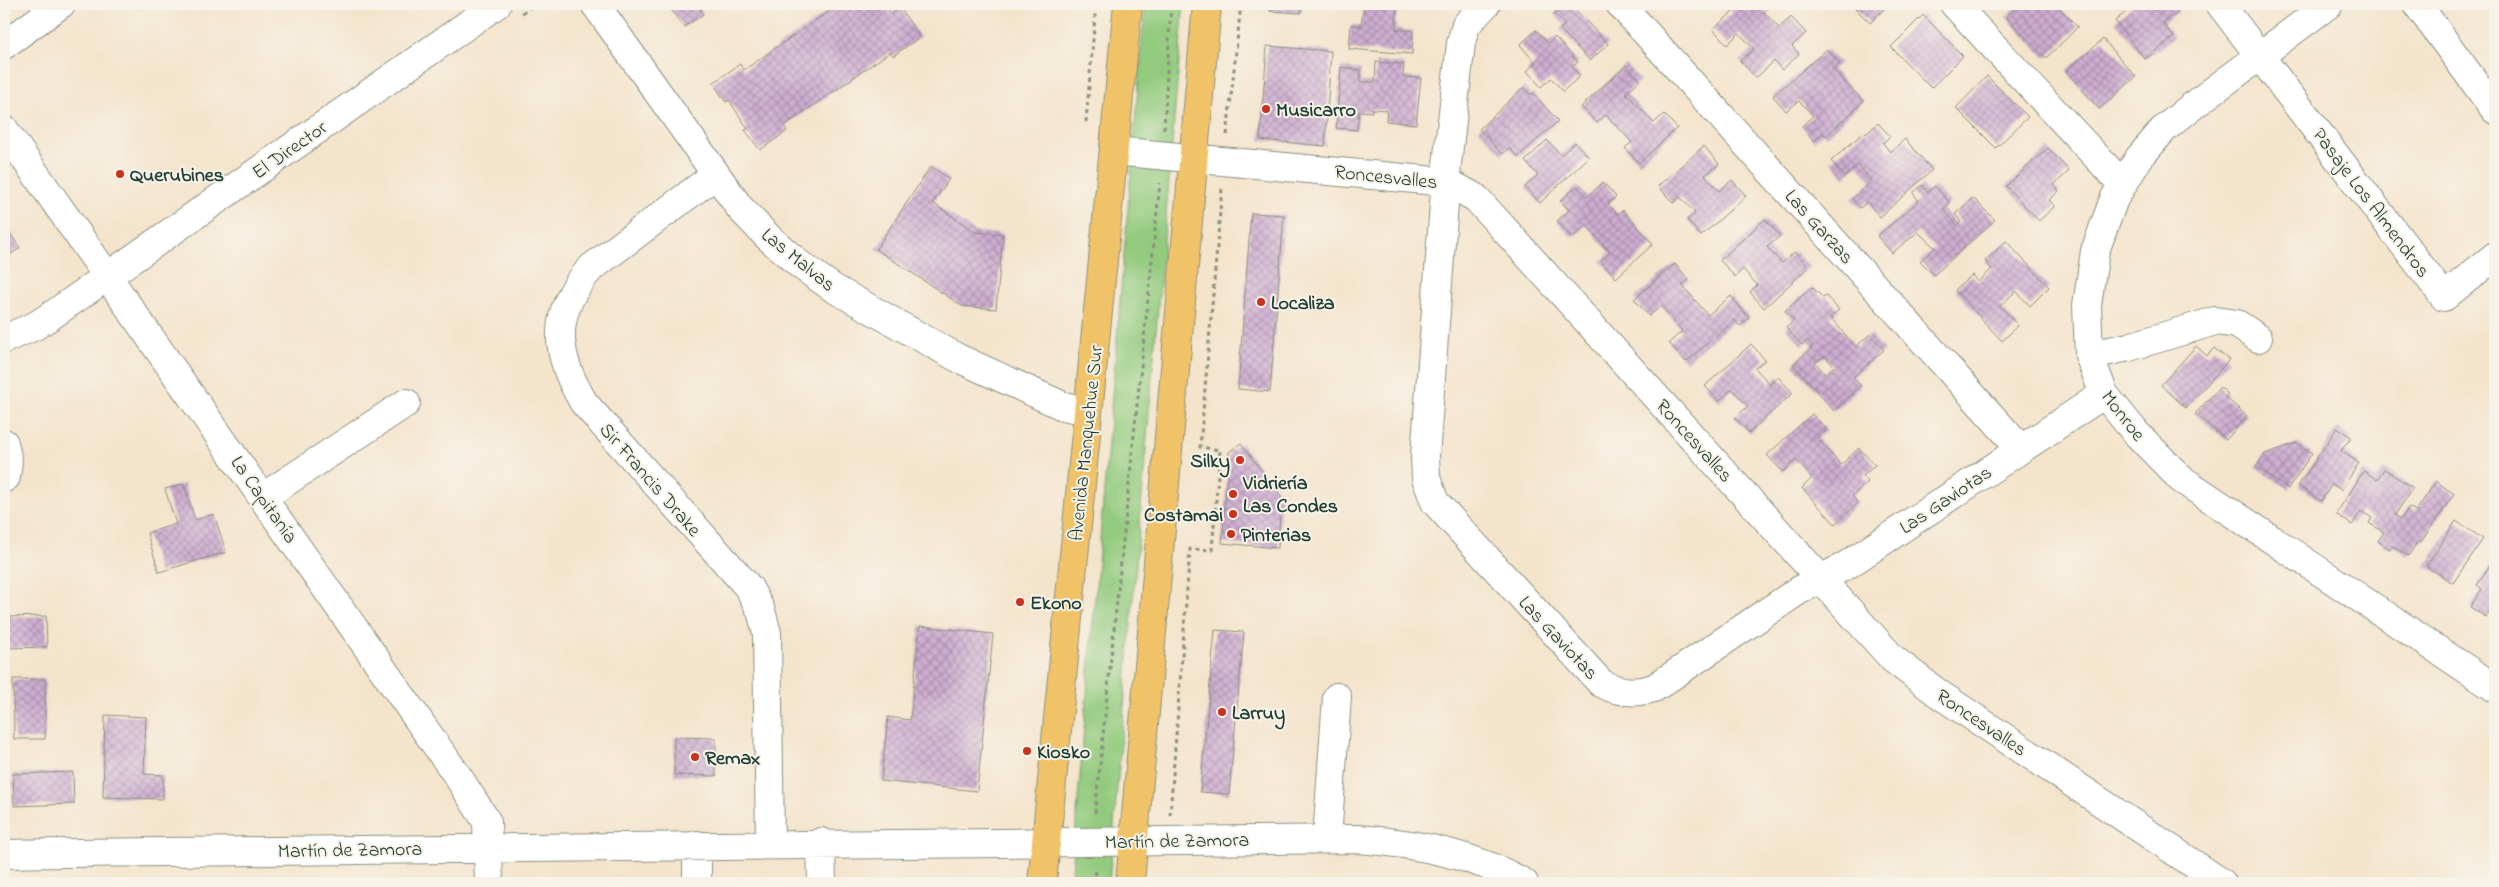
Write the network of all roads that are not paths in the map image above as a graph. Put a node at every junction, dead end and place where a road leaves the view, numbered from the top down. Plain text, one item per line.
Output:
1 (61, 4) edge
2 (497, 4) edge
3 (595, 4) edge
4 (1128, 4) edge
5 (1207, 4) edge
6 (1486, 4) edge
7 (1620, 4) edge
8 (1954, 4) edge
9 (2220, 4) edge
10 (2329, 4) edge
11 (2417, 4) edge
12 (4, 46) edge
13 (2260, 56) junction
14 (2495, 110) edge
15 (4, 129) edge
16 (1114, 151) junction
17 (1194, 157) junction
18 (715, 175) junction
19 (1447, 182) junction
20 (2122, 184) junction
21 (2495, 256) edge
22 (109, 276) junction
23 (2258, 338) dead end
24 (4, 339) edge
25 (2089, 356) junction
26 (2104, 394) junction
27 (406, 403) dead end
28 (1088, 411) junction
29 (4, 443) edge
30 (2020, 448) junction
31 (4, 478) edge
32 (263, 497) junction
33 (1820, 579) junction
34 (2495, 688) edge
35 (1337, 697) dead end
36 (1135, 839) junction
37 (1327, 839) junction
38 (821, 842) junction
39 (1045, 842) junction
40 (770, 843) junction
41 (697, 845) junction
42 (488, 846) junction
43 (4, 854) edge
44 (489, 883) edge
45 (697, 883) edge
46 (822, 883) edge
47 (1042, 883) edge
48 (1130, 883) edge
49 (1524, 883) edge
50 (2222, 883) edge

1 - 12 street
2 - 22 street, El Director
3 - 18 street, Las Malvas
4 - 16 main road, Avenida Manquehue Sur
5 - 17 main road
6 - 19 street
7 - 30 street, Las Garzas
8 - 20 street
9 - 13 street
10 - 13 street, Monroe
11 - 14 street
13 - 20 street, Monroe
13 - 21 street, Pasaje Los Almendros
15 - 22 street, La Capitanía
16 - 17 street, Roncesvalles
16 - 28 main road, Avenida Manquehue Sur
17 - 19 street, Roncesvalles
17 - 36 main road
18 - 28 street, Las Malvas
18 - 40 street, Sir Francis Drake
19 - 33 street, Roncesvalles
19 - 33 street, Las Gaviotas
20 - 25 street, Monroe
22 - 24 street, El Director
22 - 32 street, La Capitanía
23 - 25 street
25 - 26 street, Monroe
26 - 30 street, Las Gaviotas
26 - 34 street, Monroe
27 - 32 street
28 - 39 main road, Avenida Manquehue Sur
29 - 31 street
30 - 33 street, Las Gaviotas
32 - 42 street, La Capitanía
33 - 50 street, Roncesvalles
35 - 37 street
36 - 37 street, Martín de Zamora
36 - 39 street, Martín de Zamora
36 - 48 main road
37 - 49 street, Martín de Zamora
38 - 39 street, Martín de Zamora
38 - 40 street, Martín de Zamora
38 - 46 street
39 - 47 main road, Avenida Manquehue Sur
40 - 41 street, Martín de Zamora
41 - 42 street, Martín de Zamora
41 - 45 street
42 - 43 street, Martín de Zamora
42 - 44 street, La Capitanía

